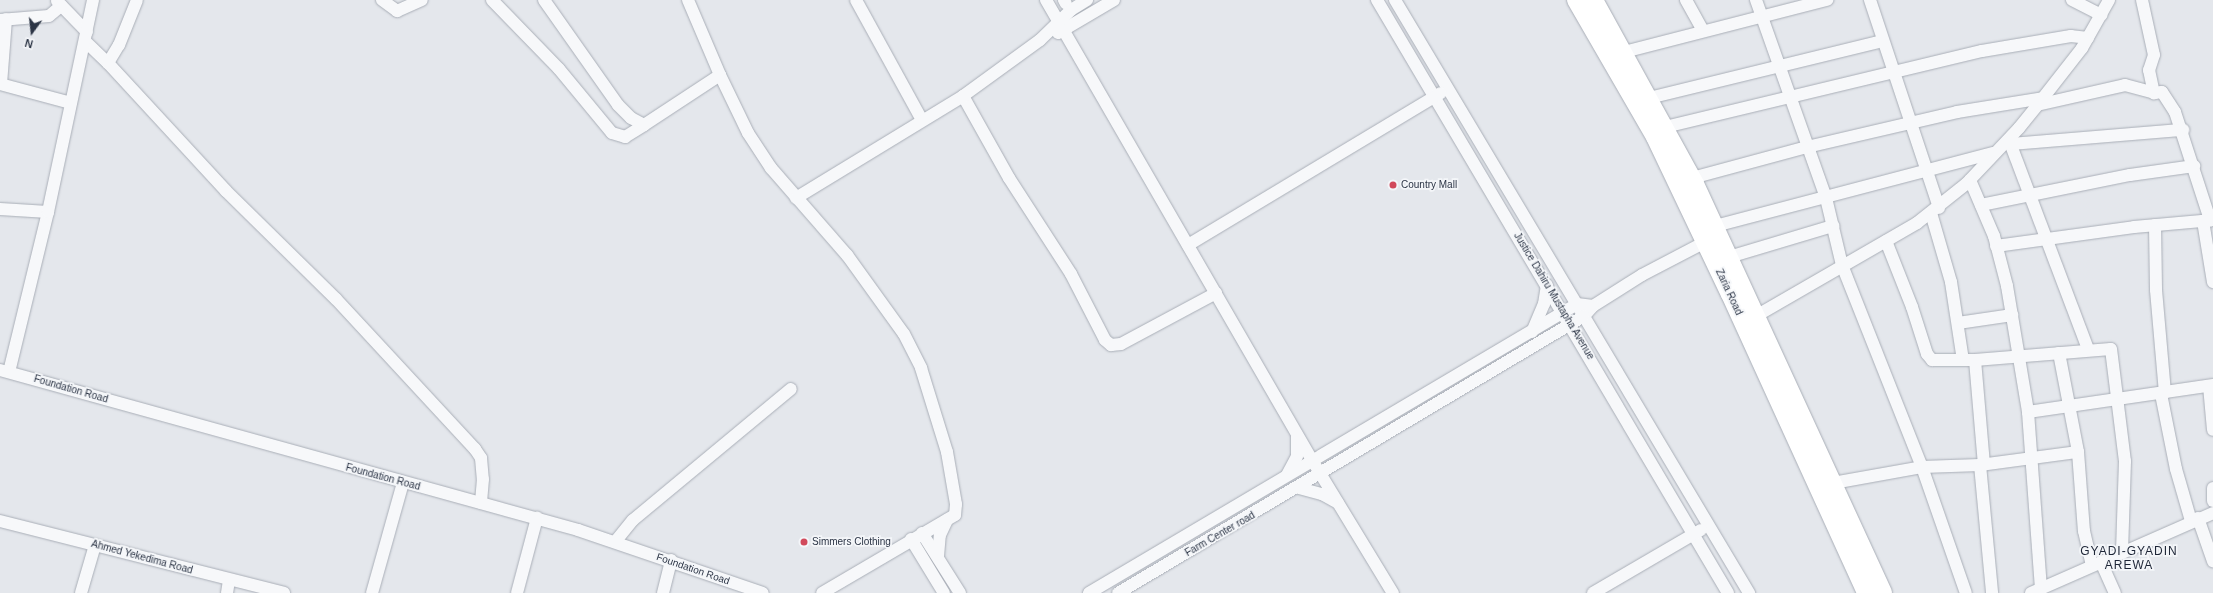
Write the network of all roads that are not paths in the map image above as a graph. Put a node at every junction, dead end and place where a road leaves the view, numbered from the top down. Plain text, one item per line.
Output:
1 (93, 0) edge
2 (137, 0) edge
3 (382, 0) edge
4 (422, 0) edge
5 (492, 0) edge
6 (544, 0) edge
7 (688, 0) edge
8 (856, 0) edge
9 (1046, 0) edge
10 (1088, 0) edge
11 (1114, 0) edge
12 (1378, 0) edge
13 (1395, 0) edge
14 (1576, 0) edge
15 (1594, 0) edge
16 (1686, 0) edge
17 (1756, 0) edge
18 (1828, 0) edge
19 (1870, 0) edge
20 (2072, 0) edge
21 (2109, 0) edge
22 (2142, 0) edge
23 (58, 3) edge
24 (1796, 4) edge
25 (2101, 15) junction
26 (1761, 18) junction
27 (3, 20) edge
28 (1061, 26) junction
29 (1703, 31) junction
30 (86, 36) junction
31 (2088, 38) junction
32 (1883, 41) junction
33 (1624, 52) junction
34 (108, 63) junction
35 (1779, 65) junction
36 (1894, 71) junction
37 (720, 75) junction
38 (1, 84) edge
39 (1448, 90) junction
40 (2154, 92) junction
41 (964, 96) junction
42 (1435, 96) junction
43 (1649, 98) junction
44 (1790, 98) junction
45 (2040, 101) junction
46 (71, 103) junction
47 (922, 120) junction
48 (1910, 123) junction
49 (644, 125) junction
50 (1665, 128) junction
51 (2182, 130) junction
52 (2010, 142) junction
53 (1807, 147) junction
54 (1994, 153) junction
55 (2194, 166) junction
56 (1927, 170) junction
57 (1692, 178) junction
58 (1970, 180) junction
59 (2030, 195) junction
60 (796, 198) junction
61 (1826, 198) junction
62 (1981, 205) junction
63 (0, 208) edge
64 (1935, 210) junction
65 (48, 212) junction
66 (2208, 220) edge
67 (2155, 225) junction
68 (1715, 226) junction
69 (1833, 226) junction
70 (2046, 239) junction
71 (1886, 241) junction
72 (1705, 242) junction
73 (1188, 245) junction
74 (1996, 246) junction
75 (1729, 257) junction
76 (1842, 265) junction
77 (2213, 282) edge
78 (1547, 285) junction
79 (1216, 293) junction
80 (1577, 304) junction
81 (1593, 306) junction
82 (1564, 313) junction
83 (2012, 315) junction
84 (1584, 316) junction
85 (1756, 316) junction
86 (1958, 323) junction
87 (1571, 324) junction
88 (1532, 332) junction
89 (2088, 349) junction
90 (2059, 353) junction
91 (2019, 356) junction
92 (1969, 360) junction
93 (5, 371) edge
94 (2211, 385) edge
95 (791, 388) dead end
96 (2163, 393) junction
97 (2115, 399) junction
98 (2070, 406) junction
99 (2028, 412) junction
100 (1296, 429) junction
101 (2213, 430) edge
102 (2078, 452) junction
103 (1312, 460) junction
104 (2032, 460) junction
105 (1982, 465) junction
106 (1922, 467) junction
107 (1322, 474) junction
108 (1285, 478) junction
109 (403, 483) junction
110 (1833, 483) junction
111 (1299, 488) junction
112 (2213, 488) edge
113 (2213, 501) edge
114 (481, 503) junction
115 (1341, 505) junction
116 (2213, 513) edge
117 (536, 518) junction
118 (2195, 519) junction
119 (947, 520) junction
120 (0, 521) edge
121 (1709, 526) junction
122 (922, 533) junction
123 (1694, 534) junction
124 (911, 539) junction
125 (614, 542) junction
126 (95, 545) junction
127 (2122, 552) junction
128 (938, 556) junction
129 (671, 560) junction
130 (2213, 561) edge
131 (2097, 563) junction
132 (229, 580) junction
133 (2036, 591) edge
134 (81, 593) edge
135 (226, 593) edge
136 (284, 593) edge
137 (372, 593) edge
138 (517, 593) edge
139 (663, 593) edge
140 (763, 593) edge
141 (822, 593) edge
142 (944, 593) edge
143 (960, 593) edge
144 (1089, 593) edge
145 (1118, 593) edge
146 (1393, 593) edge
147 (1593, 593) edge
148 (1728, 593) edge
149 (1749, 593) edge
150 (1866, 593) edge
151 (1883, 593) edge
152 (1966, 593) edge
153 (1992, 593) edge
154 (2115, 593) edge

1 - 30 street
2 - 34 street
3 - 4 street
5 - 49 street
6 - 49 street
7 - 37 street
8 - 47 street
9 - 28 street
10 - 28 street
11 - 28 street
12 - 42 street, Justice Dahiru Mustapha Avenue
13 - 39 street
14 - 72 highway, Zaria Road
15 - 33 highway, Zaria Road
16 - 29 street
17 - 26 street
18 - 24 street
19 - 32 street
20 - 25 street
21 - 25 street
22 - 40 street
23 - 27 street
23 - 30 street
24 - 26 street
25 - 31 street
26 - 29 street
26 - 35 street
27 - 38 street
28 - 41 street
28 - 73 street
29 - 33 street
30 - 34 street
30 - 46 street
31 - 36 street
31 - 45 street
32 - 35 street
32 - 36 street
33 - 43 highway, Zaria Road
34 - 114 street
35 - 43 street
35 - 44 street
36 - 44 street
36 - 48 street
37 - 49 street
37 - 60 street
38 - 46 street
39 - 42 street
39 - 80 street
40 - 45 street
40 - 51 street
41 - 47 street
41 - 79 street
42 - 73 street
42 - 78 street, Justice Dahiru Mustapha Avenue
43 - 50 highway, Zaria Road
44 - 50 street
44 - 53 street
45 - 48 street
45 - 52 street
46 - 65 street
47 - 60 street
48 - 53 street
48 - 56 street
50 - 57 highway, Zaria Road
51 - 52 street
51 - 55 street
52 - 54 street
52 - 59 street
53 - 57 street
53 - 61 street
54 - 56 street
54 - 58 street
55 - 59 street
55 - 66 street
56 - 61 street
56 - 64 street
57 - 68 highway, Zaria Road
58 - 62 street
58 - 64 street
59 - 62 street
59 - 70 street
60 - 119 street
61 - 68 street
61 - 69 street
62 - 74 street
63 - 65 street
64 - 71 street
64 - 86 street
65 - 93 street
66 - 67 street
66 - 77 street
67 - 70 street
67 - 96 street
68 - 75 highway, Zaria Road
69 - 75 street
69 - 76 street
70 - 74 street
70 - 89 street
71 - 76 street
71 - 92 street
72 - 81 street, Farm Center road
72 - 150 highway, Zaria Road
73 - 79 street
74 - 83 street
75 - 85 highway, Zaria Road
76 - 85 street
76 - 106 street
78 - 82 street, Justice Dahiru Mustapha Avenue
78 - 88 street
79 - 100 street
80 - 81 street
80 - 82 street
80 - 84 street
81 - 84 street, Farm Center road
82 - 87 street, Justice Dahiru Mustapha Avenue
82 - 88 street
83 - 86 street
83 - 91 street
84 - 87 street, Farm Center road
84 - 121 street
85 - 110 highway, Zaria Road
86 - 92 street
87 - 107 street, Farm Center road
87 - 123 street, Justice Dahiru Mustapha Avenue
88 - 103 street
89 - 90 street
89 - 97 street
90 - 91 street
90 - 98 street
91 - 92 street
91 - 99 street
92 - 105 street
93 - 109 street, Foundation Road
94 - 96 street
94 - 101 street
95 - 125 street
96 - 97 street
96 - 118 street
97 - 98 street
97 - 127 street
98 - 99 street
98 - 102 street
99 - 104 street
100 - 103 street
100 - 108 street
102 - 104 street
102 - 131 street
103 - 107 street
103 - 108 street
104 - 105 street
104 - 133 street
105 - 106 street
105 - 153 street
106 - 110 street
106 - 152 street
107 - 111 street, Farm Center road
107 - 115 street
108 - 144 street
109 - 114 street, Foundation Road
109 - 137 street
110 - 151 highway, Zaria Road
111 - 115 street
111 - 145 street, Farm Center road
112 - 113 street
114 - 117 street, Foundation Road
115 - 146 street
116 - 118 street
117 - 125 street, Foundation Road
117 - 138 street
118 - 127 street
118 - 130 street
119 - 122 street
119 - 128 street
120 - 126 street, Ahmed Yekedima Road
121 - 123 street
121 - 149 street
122 - 124 street
122 - 128 street
123 - 147 street
123 - 148 street, Justice Dahiru Mustapha Avenue
124 - 141 street
124 - 142 street
125 - 129 street, Foundation Road
126 - 132 street, Ahmed Yekedima Road
126 - 134 street
127 - 131 street
128 - 143 street
129 - 139 street
129 - 140 street, Foundation Road
131 - 133 street
131 - 154 street
132 - 135 street
132 - 136 street, Ahmed Yekedima Road

